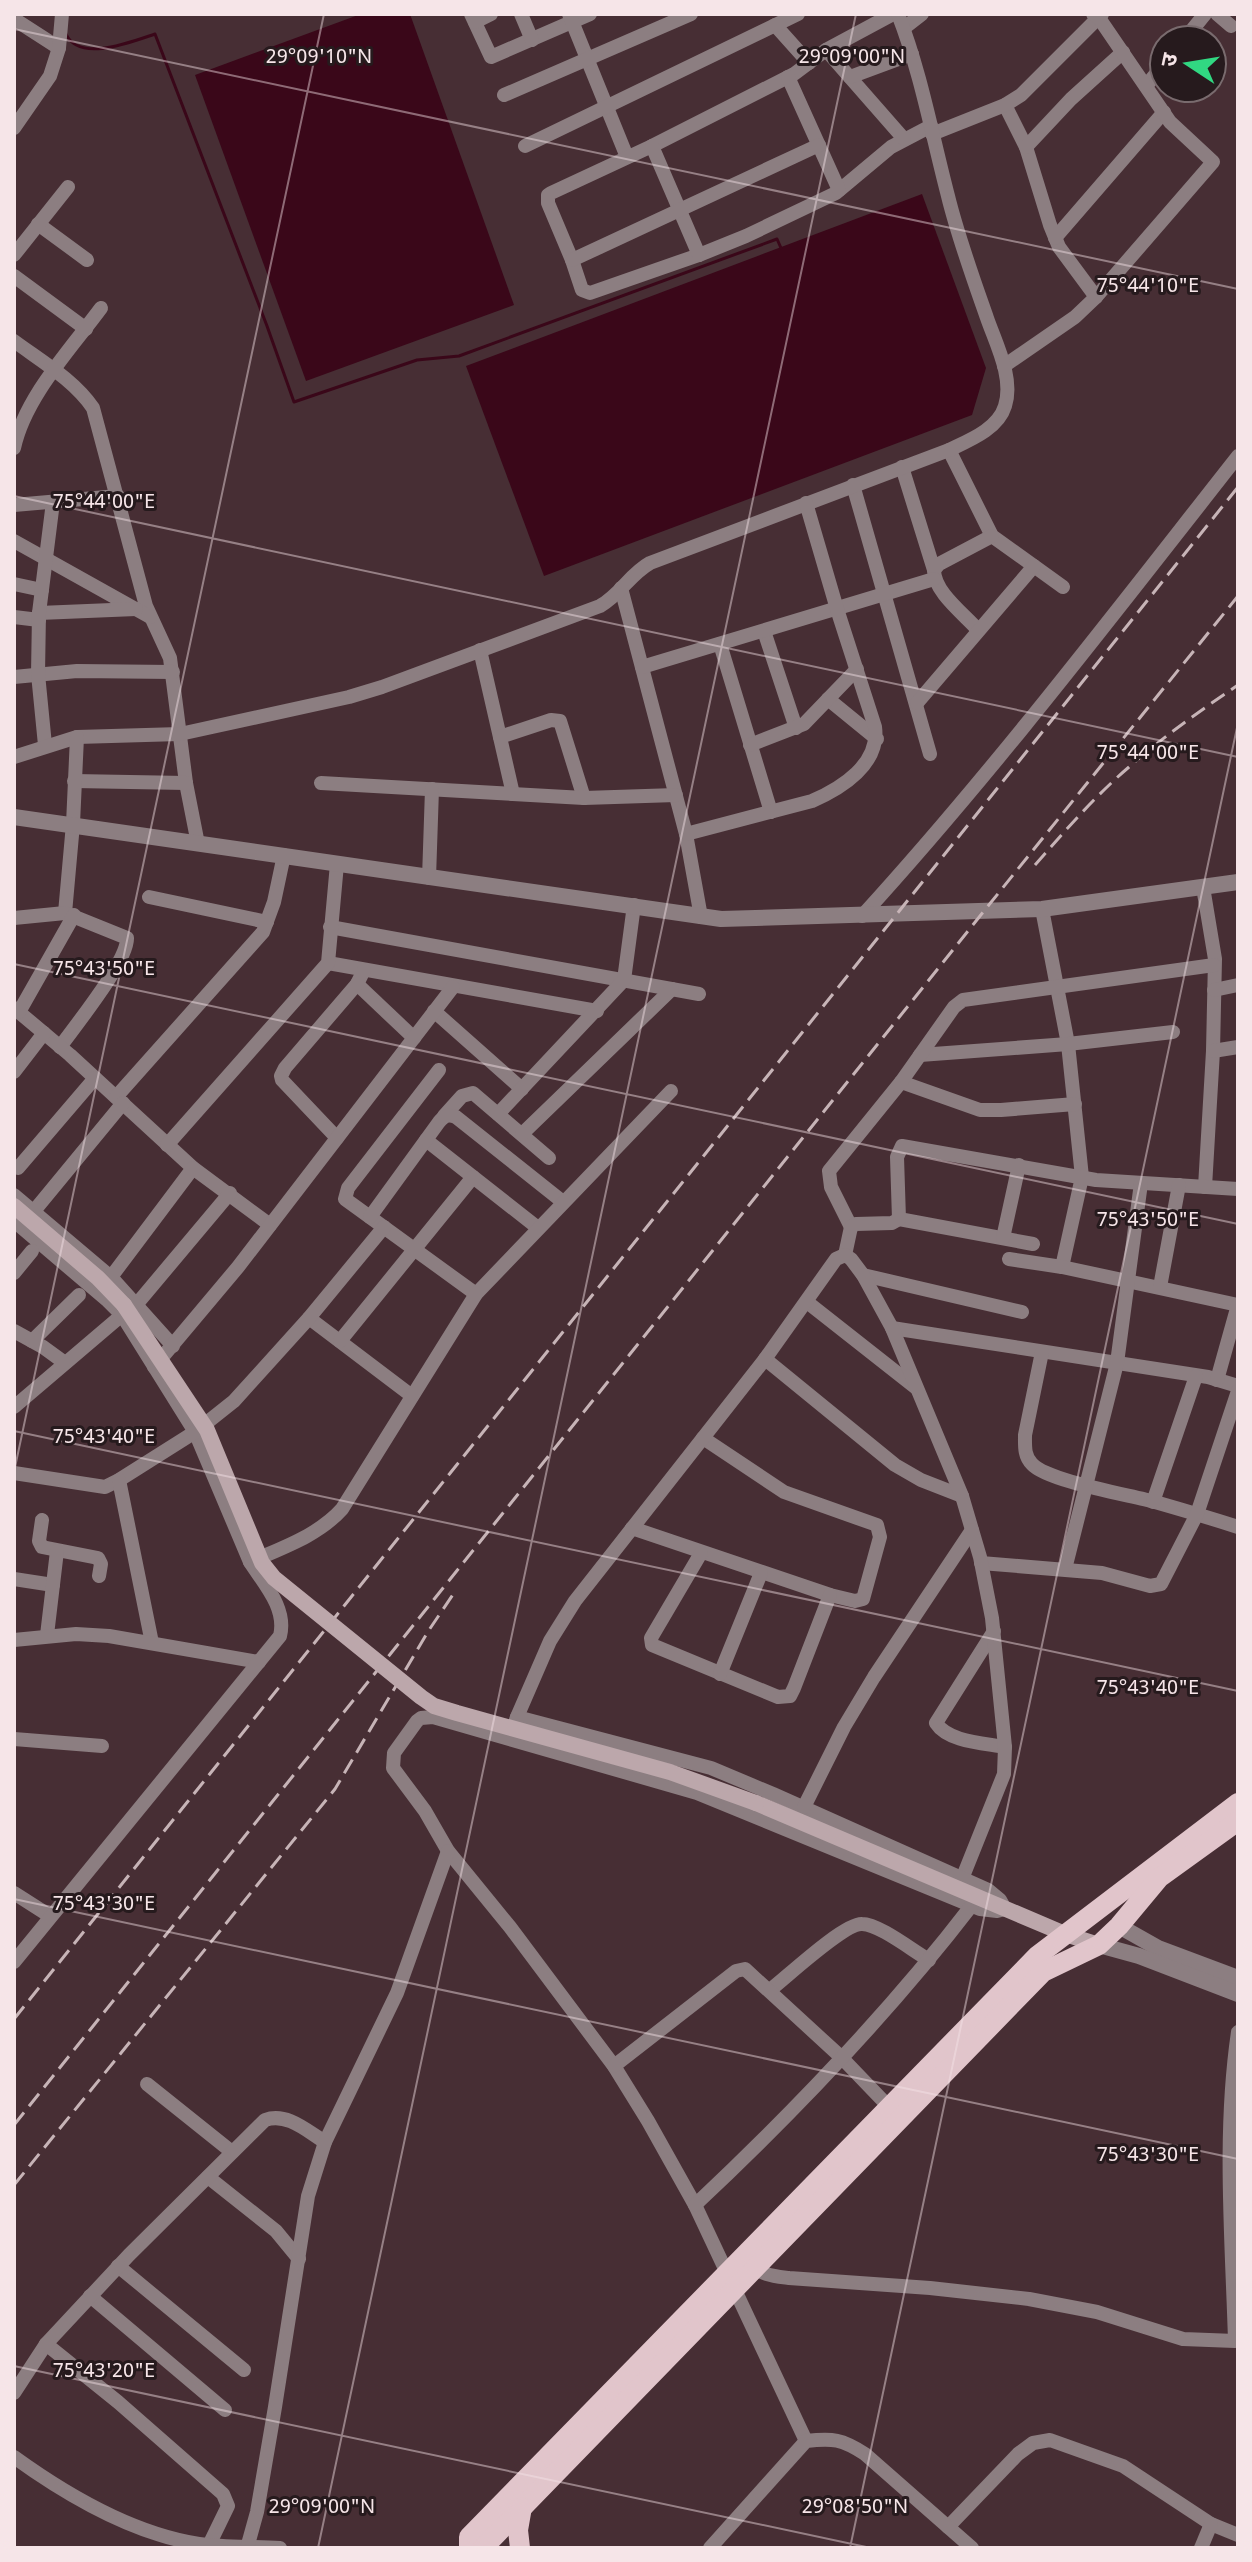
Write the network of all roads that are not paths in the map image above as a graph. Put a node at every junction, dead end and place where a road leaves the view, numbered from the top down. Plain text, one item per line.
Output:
1 (62, 14) edge
2 (491, 14) edge
3 (521, 14) edge
4 (590, 14) edge
5 (691, 14) edge
6 (798, 14) edge
7 (922, 14) edge
8 (1217, 14) edge
9 (1098, 15) edge
10 (473, 18) edge
11 (571, 18) edge
12 (898, 19) edge
13 (18, 23) edge
14 (775, 25) junction
15 (1231, 26) dead end
16 (532, 40) junction
17 (59, 48) junction
18 (826, 50) junction
19 (1123, 52) junction
20 (912, 54) junction
21 (587, 60) junction
22 (809, 63) junction
23 (788, 77) junction
24 (850, 77) junction
25 (1148, 84) edge
26 (1146, 86) junction
27 (504, 95) dead end
28 (1005, 105) junction
29 (607, 107) junction
30 (1164, 112) junction
31 (16, 121) edge
32 (932, 130) junction
33 (904, 139) junction
34 (819, 145) junction
35 (525, 146) dead end
36 (652, 146) junction
37 (1026, 147) junction
38 (627, 157) junction
39 (68, 187) dead end
40 (839, 190) junction
41 (680, 212) junction
42 (38, 224) junction
43 (1055, 238) junction
44 (14, 255) edge
45 (699, 255) junction
46 (87, 260) dead end
47 (572, 260) junction
48 (14, 276) edge
49 (1096, 297) junction
50 (101, 308) dead end
51 (86, 329) junction
52 (14, 341) edge
53 (1004, 366) junction
54 (55, 371) junction
55 (14, 445) edge
56 (949, 450) junction
57 (1238, 456) edge
58 (902, 467) junction
59 (853, 485) junction
60 (118, 496) junction
61 (53, 502) junction
62 (806, 503) junction
63 (14, 505) edge
64 (992, 536) junction
65 (14, 541) edge
66 (46, 559) junction
67 (1034, 566) junction
68 (934, 574) junction
69 (14, 584) edge
70 (1063, 587) dead end
71 (621, 588) junction
72 (42, 590) junction
73 (884, 596) junction
74 (136, 609) junction
75 (837, 609) junction
76 (39, 616) junction
77 (14, 617) edge
78 (150, 617) junction
79 (978, 630) junction
80 (764, 631) junction
81 (720, 644) junction
82 (480, 650) junction
83 (642, 667) junction
84 (857, 669) junction
85 (173, 672) junction
86 (38, 674) junction
87 (14, 677) edge
88 (828, 699) junction
89 (917, 703) junction
90 (796, 728) junction
91 (180, 734) junction
92 (77, 737) junction
93 (500, 737) junction
94 (877, 739) junction
95 (45, 745) junction
96 (750, 745) junction
97 (930, 754) dead end
98 (14, 757) edge
99 (74, 781) junction
100 (186, 783) junction
101 (321, 783) dead end
102 (432, 789) junction
103 (513, 794) junction
104 (676, 795) junction
105 (584, 798) junction
106 (771, 812) junction
107 (14, 817) edge
108 (73, 824) junction
109 (686, 834) junction
110 (198, 844) junction
111 (284, 855) junction
112 (337, 864) junction
113 (429, 878) junction
114 (1238, 882) edge
115 (1203, 887) junction
116 (149, 897) dead end
117 (634, 905) junction
118 (1042, 909) junction
119 (70, 914) junction
120 (862, 916) junction
121 (701, 917) junction
122 (14, 918) edge
123 (267, 922) junction
124 (330, 927) junction
125 (328, 963) junction
126 (1214, 965) junction
127 (360, 977) junction
128 (624, 980) junction
129 (1057, 985) junction
130 (1238, 985) edge
131 (453, 987) junction
132 (672, 989) junction
133 (1214, 990) junction
134 (699, 994) dead end
135 (16, 1010) edge
136 (434, 1011) junction
137 (597, 1011) junction
138 (1173, 1032) dead end
139 (44, 1033) junction
140 (414, 1038) junction
141 (1068, 1044) junction
142 (60, 1047) junction
143 (1238, 1047) edge
144 (1213, 1051) junction
145 (920, 1055) junction
146 (439, 1070) dead end
147 (14, 1072) edge
148 (95, 1078) junction
149 (901, 1082) junction
150 (522, 1089) junction
151 (671, 1091) dead end
152 (120, 1100) junction
153 (1075, 1104) junction
154 (498, 1114) junction
155 (444, 1116) junction
156 (522, 1134) junction
157 (337, 1138) junction
158 (426, 1140) junction
159 (167, 1145) junction
160 (549, 1158) dead end
161 (1019, 1165) junction
162 (18, 1168) dead end
163 (193, 1168) junction
164 (473, 1177) junction
165 (1082, 1177) junction
166 (1141, 1183) junction
167 (1179, 1185) junction
168 (1205, 1187) junction
169 (1238, 1189) edge
170 (230, 1193) junction
171 (14, 1195) edge
172 (563, 1202) junction
173 (14, 1206) edge
174 (34, 1211) junction
175 (370, 1217) junction
176 (899, 1219) junction
177 (14, 1221) edge
178 (270, 1225) junction
179 (384, 1227) junction
180 (851, 1227) junction
181 (538, 1228) junction
182 (1003, 1238) junction
183 (1033, 1244) dead end
184 (414, 1249) junction
185 (32, 1251) dead end
186 (845, 1255) junction
187 (1009, 1259) dead end
188 (1062, 1267) junction
189 (14, 1273) edge
190 (863, 1275) junction
191 (111, 1277) junction
192 (1127, 1281) junction
193 (1160, 1287) junction
194 (476, 1294) junction
195 (79, 1295) dead end
196 (807, 1302) junction
197 (1238, 1305) edge
198 (127, 1309) junction
199 (1022, 1312) dead end
200 (309, 1318) junction
201 (892, 1328) junction
202 (14, 1331) edge
203 (32, 1341) junction
204 (340, 1341) junction
205 (173, 1346) junction
206 (1042, 1352) junction
207 (765, 1359) junction
208 (65, 1363) junction
209 (1117, 1363) junction
210 (154, 1367) junction
211 (1196, 1376) junction
212 (1217, 1380) junction
213 (915, 1388) junction
214 (1238, 1388) edge
215 (412, 1396) junction
216 (14, 1407) edge
217 (195, 1432) junction
218 (703, 1438) junction
219 (14, 1473) edge
220 (119, 1480) junction
221 (1086, 1485) junction
222 (962, 1496) junction
223 (1153, 1502) junction
224 (1197, 1514) junction
225 (42, 1520) dead end
226 (1238, 1527) edge
227 (632, 1528) junction
228 (972, 1530) junction
229 (57, 1551) junction
230 (701, 1553) junction
231 (250, 1562) junction
232 (981, 1563) junction
233 (1065, 1569) junction
234 (761, 1573) junction
235 (99, 1576) dead end
236 (14, 1579) edge
237 (53, 1585) junction
238 (830, 1595) junction
239 (994, 1631) junction
240 (47, 1635) junction
241 (14, 1640) edge
242 (152, 1643) junction
243 (259, 1662) junction
244 (720, 1674) junction
245 (517, 1717) junction
246 (510, 1738) junction
247 (14, 1739) edge
248 (102, 1746) dead end
249 (1005, 1747) junction
250 (1238, 1803) edge
251 (804, 1807) junction
252 (1238, 1821) edge
253 (448, 1851) junction
254 (962, 1879) junction
255 (14, 1893) edge
256 (972, 1905) junction
257 (1005, 1909) junction
258 (50, 1916) junction
259 (1119, 1926) junction
260 (1065, 1934) junction
261 (1099, 1945) junction
262 (929, 1960) junction
263 (14, 1962) edge
264 (1238, 1978) edge
265 (770, 1990) junction
266 (1238, 1994) edge
267 (1237, 2042) edge
268 (841, 2057) junction
269 (614, 2066) junction
270 (147, 2084) dead end
271 (890, 2108) junction
272 (1234, 2137) edge
273 (325, 2142) junction
274 (232, 2152) junction
275 (208, 2177) junction
276 (695, 2205) junction
277 (303, 2230) junction
278 (1235, 2230) edge
279 (276, 2231) junction
280 (299, 2259) junction
281 (749, 2263) junction
282 (118, 2266) junction
283 (730, 2282) junction
284 (90, 2296) junction
285 (1236, 2341) edge
286 (46, 2344) junction
287 (244, 2370) dead end
288 (14, 2393) edge
289 (225, 2410) dead end
290 (806, 2441) junction
291 (14, 2457) edge
292 (522, 2507) junction
293 (1211, 2524) junction
294 (948, 2527) junction
295 (1238, 2535) edge
296 (201, 2545) edge
297 (476, 2545) edge
298 (247, 2547) edge
299 (280, 2548) edge
300 (448, 2548) edge
301 (520, 2548) edge
302 (710, 2548) edge
303 (972, 2548) edge
304 (1201, 2548) edge

1 - 17 street
2 - 10 street
3 - 16 street
4 - 11 street
5 - 21 street
6 - 14 street
7 - 12 street
8 - 15 street
9 - 19 street
9 - 28 street
10 - 16 street
11 - 16 street
11 - 21 street
12 - 18 street
12 - 20 street
13 - 17 street
14 - 22 street
14 - 29 street
17 - 31 street
18 - 22 street
18 - 24 street
19 - 26 street
19 - 37 street
20 - 24 street
20 - 32 street
21 - 27 street
21 - 29 street
22 - 23 street
23 - 34 street
23 - 36 street
24 - 33 street
25 - 26 street
26 - 30 street
28 - 32 street
28 - 37 street
29 - 35 street
29 - 38 street
30 - 43 street
30 - 49 street
32 - 33 street
32 - 53 street
33 - 40 street
34 - 40 street
34 - 41 street
36 - 38 street
36 - 41 street
37 - 43 street
38 - 47 street
39 - 42 street
40 - 45 street
41 - 45 street
41 - 47 street
42 - 44 street
42 - 46 street
43 - 49 street
45 - 47 street
48 - 51 street
49 - 53 street
50 - 51 street
51 - 54 street
52 - 54 street
53 - 56 street
54 - 55 street
54 - 60 street
56 - 58 street
56 - 64 street
57 - 120 street
58 - 59 street
58 - 68 street
59 - 62 street
59 - 73 street
60 - 61 street
60 - 78 street
61 - 63 street
61 - 66 street
62 - 71 street
62 - 75 street
64 - 67 street
64 - 68 street
65 - 66 street
66 - 72 street
66 - 74 street
67 - 70 street
67 - 79 street
68 - 73 street
68 - 79 street
69 - 72 street
71 - 82 street
71 - 83 street
72 - 76 street
73 - 75 street
73 - 89 street
74 - 76 street
74 - 78 street
75 - 80 street
75 - 84 street
76 - 77 street
76 - 86 street
78 - 85 street
79 - 89 street
80 - 81 street
80 - 90 street
81 - 83 street
81 - 96 street
82 - 91 street
82 - 93 street
83 - 104 street
84 - 88 street
84 - 94 street
85 - 86 street
85 - 91 street
86 - 87 street
86 - 95 street
88 - 90 street
88 - 94 street
89 - 97 street
90 - 96 street
91 - 92 street
91 - 100 street
92 - 95 street
92 - 99 street
93 - 103 street
93 - 105 street
94 - 106 street
95 - 98 street
96 - 106 street
99 - 100 street
99 - 108 street
100 - 110 street
101 - 102 street
102 - 103 street
102 - 113 street
103 - 105 street
104 - 105 street
104 - 109 street
106 - 109 street
107 - 108 street
108 - 110 street
108 - 119 street
109 - 121 street
110 - 111 street
111 - 112 street
111 - 123 street
112 - 113 street
112 - 124 street
113 - 117 street
114 - 115 street
115 - 118 street
115 - 126 street
116 - 123 street
117 - 121 street
117 - 128 street
118 - 120 street
118 - 129 street
119 - 122 street
119 - 135 street
119 - 142 street
120 - 121 street
123 - 152 street
124 - 125 street
124 - 128 street
125 - 127 street
125 - 159 street
126 - 129 street
126 - 133 street
127 - 131 street
127 - 140 street
127 - 157 street
128 - 132 street
128 - 137 street
129 - 141 street
129 - 145 street
130 - 133 street
131 - 136 street
131 - 137 street
132 - 134 street
132 - 156 street
133 - 144 street
135 - 139 street
136 - 140 street
136 - 150 street
137 - 150 street
138 - 141 street
139 - 142 street
139 - 147 street
140 - 157 street
141 - 145 street
141 - 153 street
142 - 148 street
143 - 144 street
144 - 168 street
145 - 149 street
146 - 175 street
148 - 152 street
148 - 162 street
149 - 153 street
149 - 180 street
150 - 154 street
151 - 172 street
152 - 159 street
152 - 174 street
153 - 165 street
154 - 155 street
154 - 156 street
155 - 158 street
155 - 172 street
156 - 160 street
157 - 178 street
158 - 164 street
158 - 175 street
159 - 163 street
161 - 165 street
161 - 176 street
161 - 182 street
163 - 170 street
163 - 191 street
164 - 181 street
164 - 184 street
165 - 166 street
165 - 188 street
166 - 167 street
166 - 192 street
167 - 168 street
167 - 193 street
168 - 169 street
170 - 178 street
170 - 198 street
171 - 174 street
172 - 181 street
173 - 198 main road
174 - 191 street
175 - 179 street
176 - 180 street
176 - 182 street
177 - 198 street
178 - 205 street
179 - 184 street
179 - 200 street
180 - 186 street
181 - 194 street
182 - 183 street
184 - 194 street
184 - 204 street
185 - 189 street
186 - 190 street
186 - 196 street
187 - 188 street
188 - 192 street
190 - 199 street
190 - 201 street
191 - 198 street
192 - 193 street
192 - 209 street
193 - 197 street
194 - 215 street
195 - 203 street
196 - 207 street
196 - 213 street
197 - 212 street
198 - 205 street
198 - 208 street
198 - 210 street
198 - 257 main road, bridge
200 - 204 street
200 - 217 street
201 - 206 street
201 - 213 street
202 - 203 street
203 - 208 street
204 - 215 street
205 - 210 street
206 - 209 street
206 - 221 street
207 - 218 street
207 - 222 street
208 - 216 street
209 - 211 street
209 - 221 street
210 - 217 street
211 - 212 street
211 - 223 street
212 - 214 street
213 - 222 street
214 - 224 street
215 - 231 street
217 - 220 street
217 - 231 street
218 - 227 street
218 - 238 street
219 - 220 street
220 - 242 street
221 - 223 street
221 - 233 street
222 - 228 street
223 - 224 street
224 - 226 street
224 - 233 street
225 - 229 street
227 - 230 street
227 - 245 street
228 - 232 street
228 - 251 street
229 - 235 street
229 - 237 street
230 - 234 street
230 - 244 street
231 - 243 street
232 - 233 street
232 - 239 street
234 - 238 street
234 - 244 street
236 - 237 street
237 - 240 street
238 - 244 street
239 - 249 street
239 - 249 street
240 - 241 street
240 - 242 street
242 - 243 street
243 - 258 street
245 - 246 street
245 - 251 street
246 - 253 street
246 - 256 street
247 - 248 street
249 - 254 street
250 - 260 main road
251 - 254 street
252 - 259 main road
253 - 269 street
253 - 273 street
254 - 257 street
255 - 258 street
256 - 257 street
256 - 262 street
257 - 260 main road
258 - 263 street
259 - 261 main road
259 - 264 street
260 - 261 main road
260 - 271 main road
261 - 266 street
261 - 281 main road
262 - 265 street
262 - 268 street
265 - 268 street
265 - 269 street
267 - 272 street
268 - 271 street
268 - 276 street
269 - 276 street
270 - 274 street
271 - 281 main road
272 - 278 street
273 - 274 street
273 - 277 street
274 - 275 street
275 - 279 street
275 - 282 street
276 - 283 street
277 - 279 street
277 - 280 street
278 - 285 street
279 - 280 street
280 - 298 street
281 - 283 main road
281 - 285 street
282 - 284 street
282 - 287 street
283 - 290 street
283 - 292 main road
283 - 297 main road
284 - 286 street
284 - 289 street
286 - 288 street
286 - 296 street
290 - 294 street
290 - 302 street
291 - 296 street
292 - 297 main road
292 - 301 main road
293 - 294 street
293 - 295 street
293 - 304 street
294 - 303 street
296 - 298 street
297 - 300 main road
298 - 299 street

